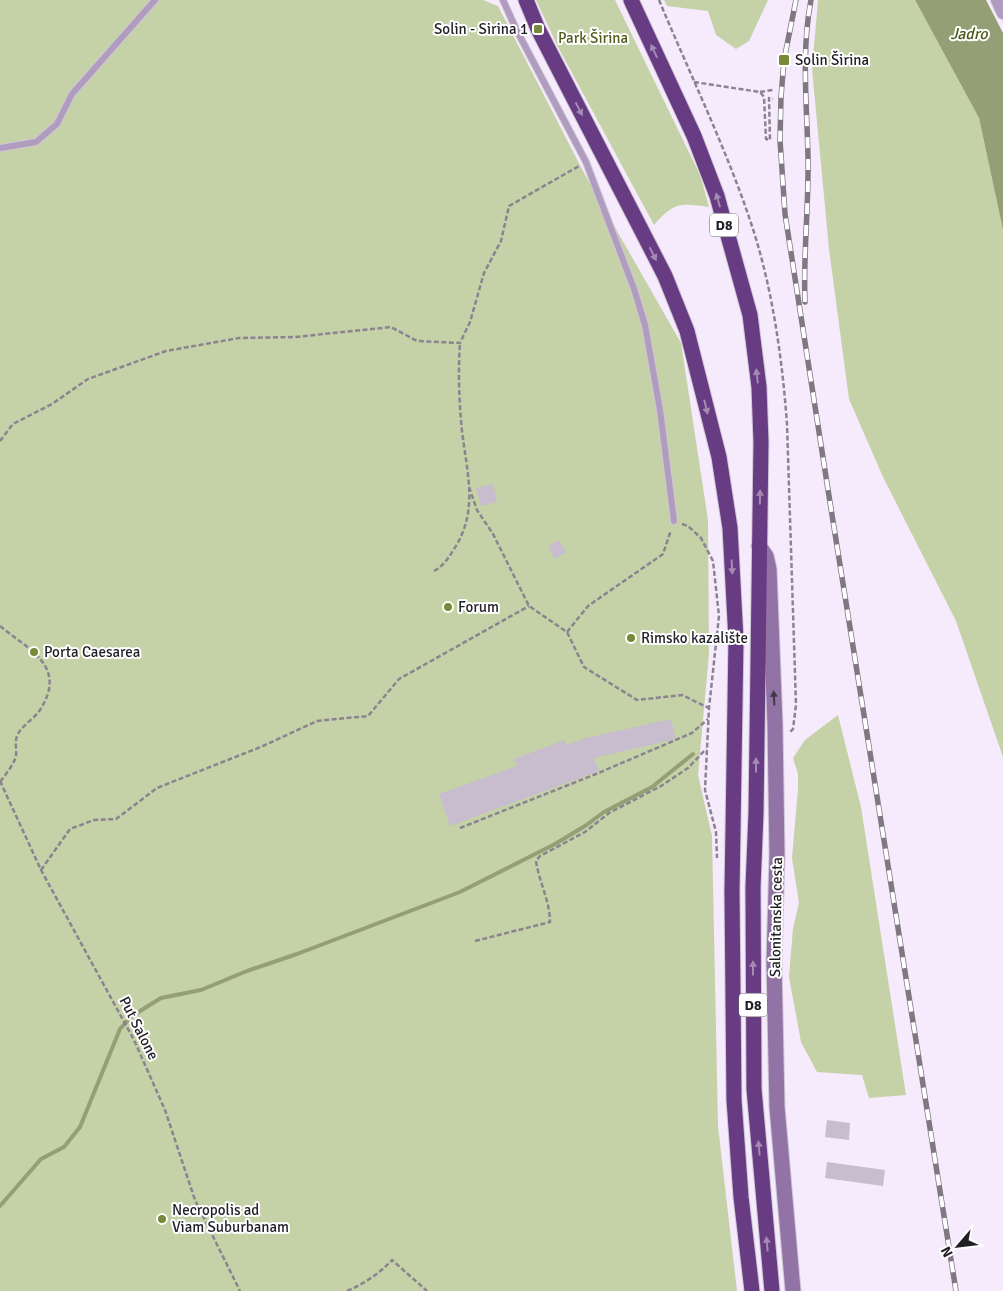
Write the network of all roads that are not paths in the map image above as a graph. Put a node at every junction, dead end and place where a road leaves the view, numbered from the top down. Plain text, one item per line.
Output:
1 (155, 0) edge
2 (503, 0) edge
3 (526, 0) edge
4 (631, 0) edge
5 (997, 0) edge
6 (1003, 13) edge
7 (0, 148) edge
8 (674, 521) road end
9 (758, 546) junction
10 (752, 1291) edge
11 (772, 1291) edge
12 (793, 1291) edge

1 - 7 lane
2 - 8 lane
3 -> 10 highway, D8
9 -> 4 highway, D8
5 - 6 street
11 -> 9 highway, D8
12 -> 9 main road, Salonitanska cesta

